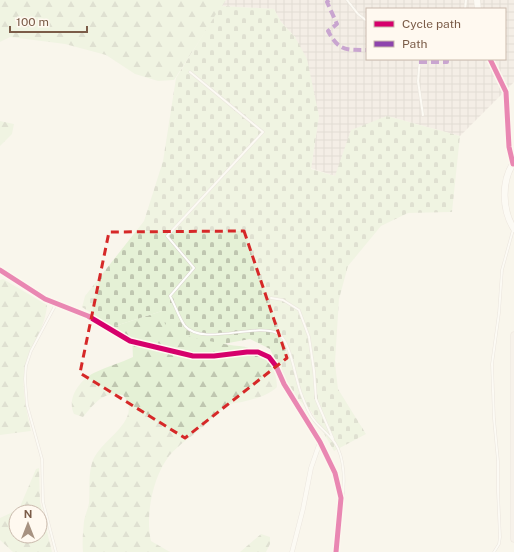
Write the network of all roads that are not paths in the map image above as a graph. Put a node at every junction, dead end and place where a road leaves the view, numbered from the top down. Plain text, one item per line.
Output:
1 (346, 0) edge
2 (366, 20) edge
3 (420, 60) edge
4 (490, 60) edge
5 (190, 72) dead end
6 (424, 115) dead end
7 (513, 163) edge
8 (513, 228) edge
9 (0, 270) edge
10 (271, 298) dead end
11 (56, 302) junction
12 (514, 335) edge
13 (320, 442) junction
14 (335, 443) junction
15 (339, 521) junction
16 (514, 539) edge
17 (56, 552) edge
18 (292, 552) edge
19 (336, 552) edge
20 (494, 552) edge

1 - 2 lane
3 - 6 lane
4 - 7 street
5 - 14 lane
7 - 8 street
8 - 20 lane
9 - 11 street
10 - 14 lane
11 - 13 street
11 - 17 lane
12 - 16 main road
13 - 15 street
13 - 18 street
14 - 15 lane
15 - 19 street

